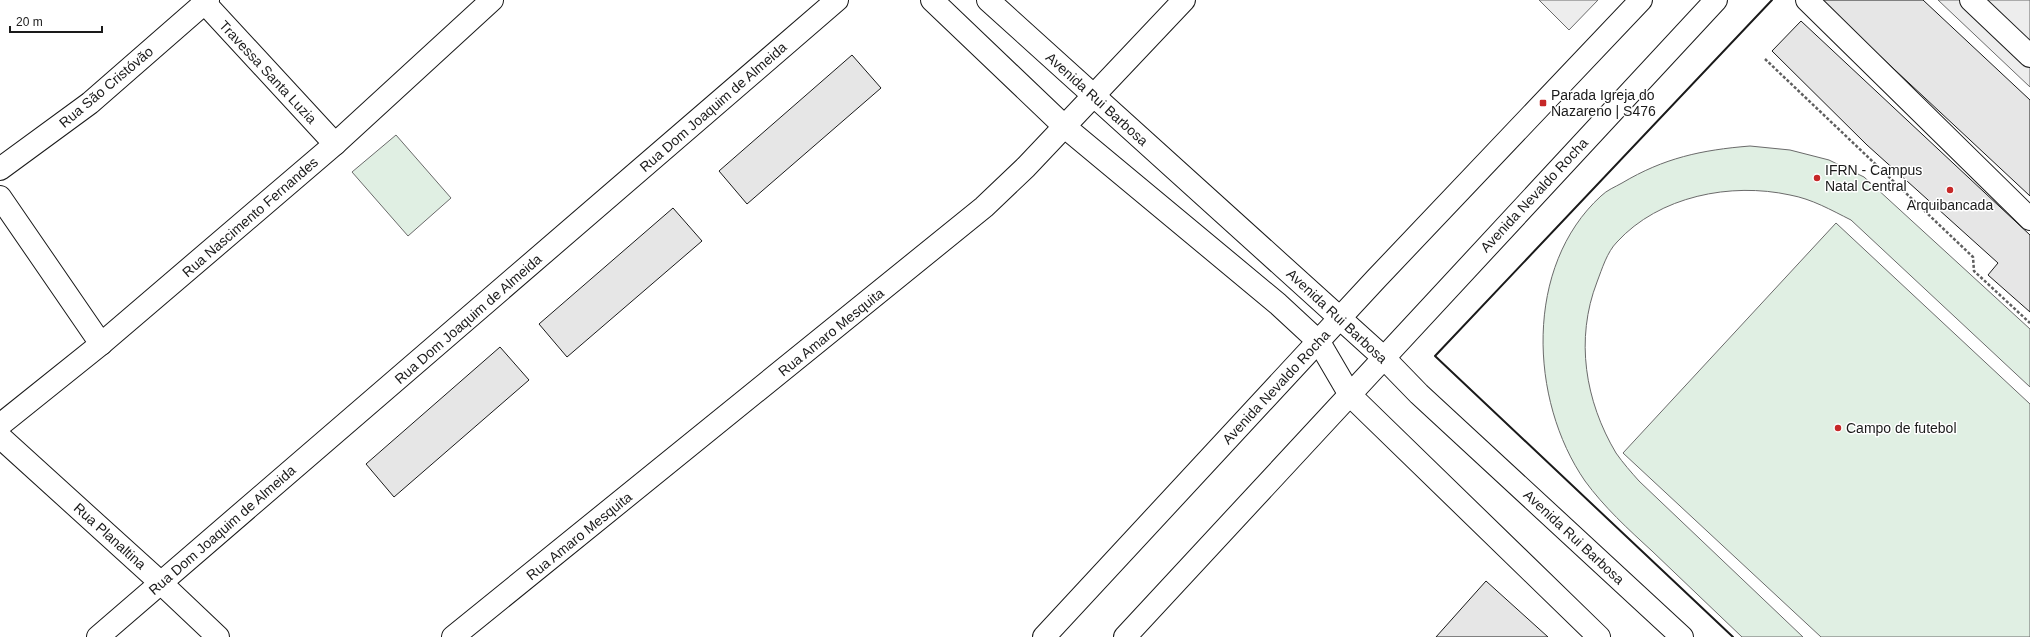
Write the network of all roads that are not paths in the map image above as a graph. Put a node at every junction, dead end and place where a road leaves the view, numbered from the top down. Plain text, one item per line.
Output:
1 (492, 0) edge
2 (837, 0) edge
3 (932, 0) edge
4 (988, 0) edge
5 (1184, 0) edge
6 (1641, 0) edge
7 (1716, 0) edge
8 (1807, 0) edge
9 (1971, 0) edge
10 (204, 1) edge
11 (2030, 56) edge
12 (1093, 96) junction
13 (1065, 126) junction
14 (335, 144) junction
15 (0, 168) edge
16 (0, 197) edge
17 (2030, 219) edge
18 (1340, 318) junction
19 (1319, 342) junction
20 (101, 344) junction
21 (1384, 358) junction
22 (1350, 395) junction
23 (0, 425) edge
24 (0, 437) edge
25 (161, 583) junction
26 (98, 637) edge
27 (218, 637) edge
28 (454, 637) edge
29 (1044, 637) edge
30 (1125, 637) edge
31 (1599, 637) edge
32 (1682, 637) edge

1 - 14 main road, Rua Nascimento Fernandes
2 - 25 main road, Rua Dom Joaquim de Almeida
3 - 13 main road
4 - 12 main road, Avenida Rui Barbosa
5 - 12 main road, Rua Amaro Mesquita
6 - 18 main road, Avenida Nevaldo Rocha
7 - 21 main road, Avenida Nevaldo Rocha
8 - 17 main road
9 - 11 main road
10 - 14 main road, Travessa Santa Luzia
10 - 15 main road, Rua São Cristóvão
12 - 13 main road, Rua Amaro Mesquita
12 - 18 main road, Avenida Rui Barbosa
13 - 19 main road
13 - 28 main road, Rua Amaro Mesquita
14 - 20 main road, Rua Nascimento Fernandes
16 - 20 main road
18 - 19 main road, Avenida Nevaldo Rocha
18 - 21 main road, Avenida Rui Barbosa
19 - 22 main road
19 - 29 main road, Avenida Nevaldo Rocha
20 - 23 main road, Rua Nascimento Fernandes
21 - 22 main road, Avenida Nevaldo Rocha
21 - 32 main road, Avenida Rui Barbosa
22 - 30 main road, Avenida Nevaldo Rocha
22 - 31 main road
24 - 25 main road, Rua Planaltina
25 - 26 main road, Rua Dom Joaquim de Almeida
25 - 27 main road, Rua Planaltina

